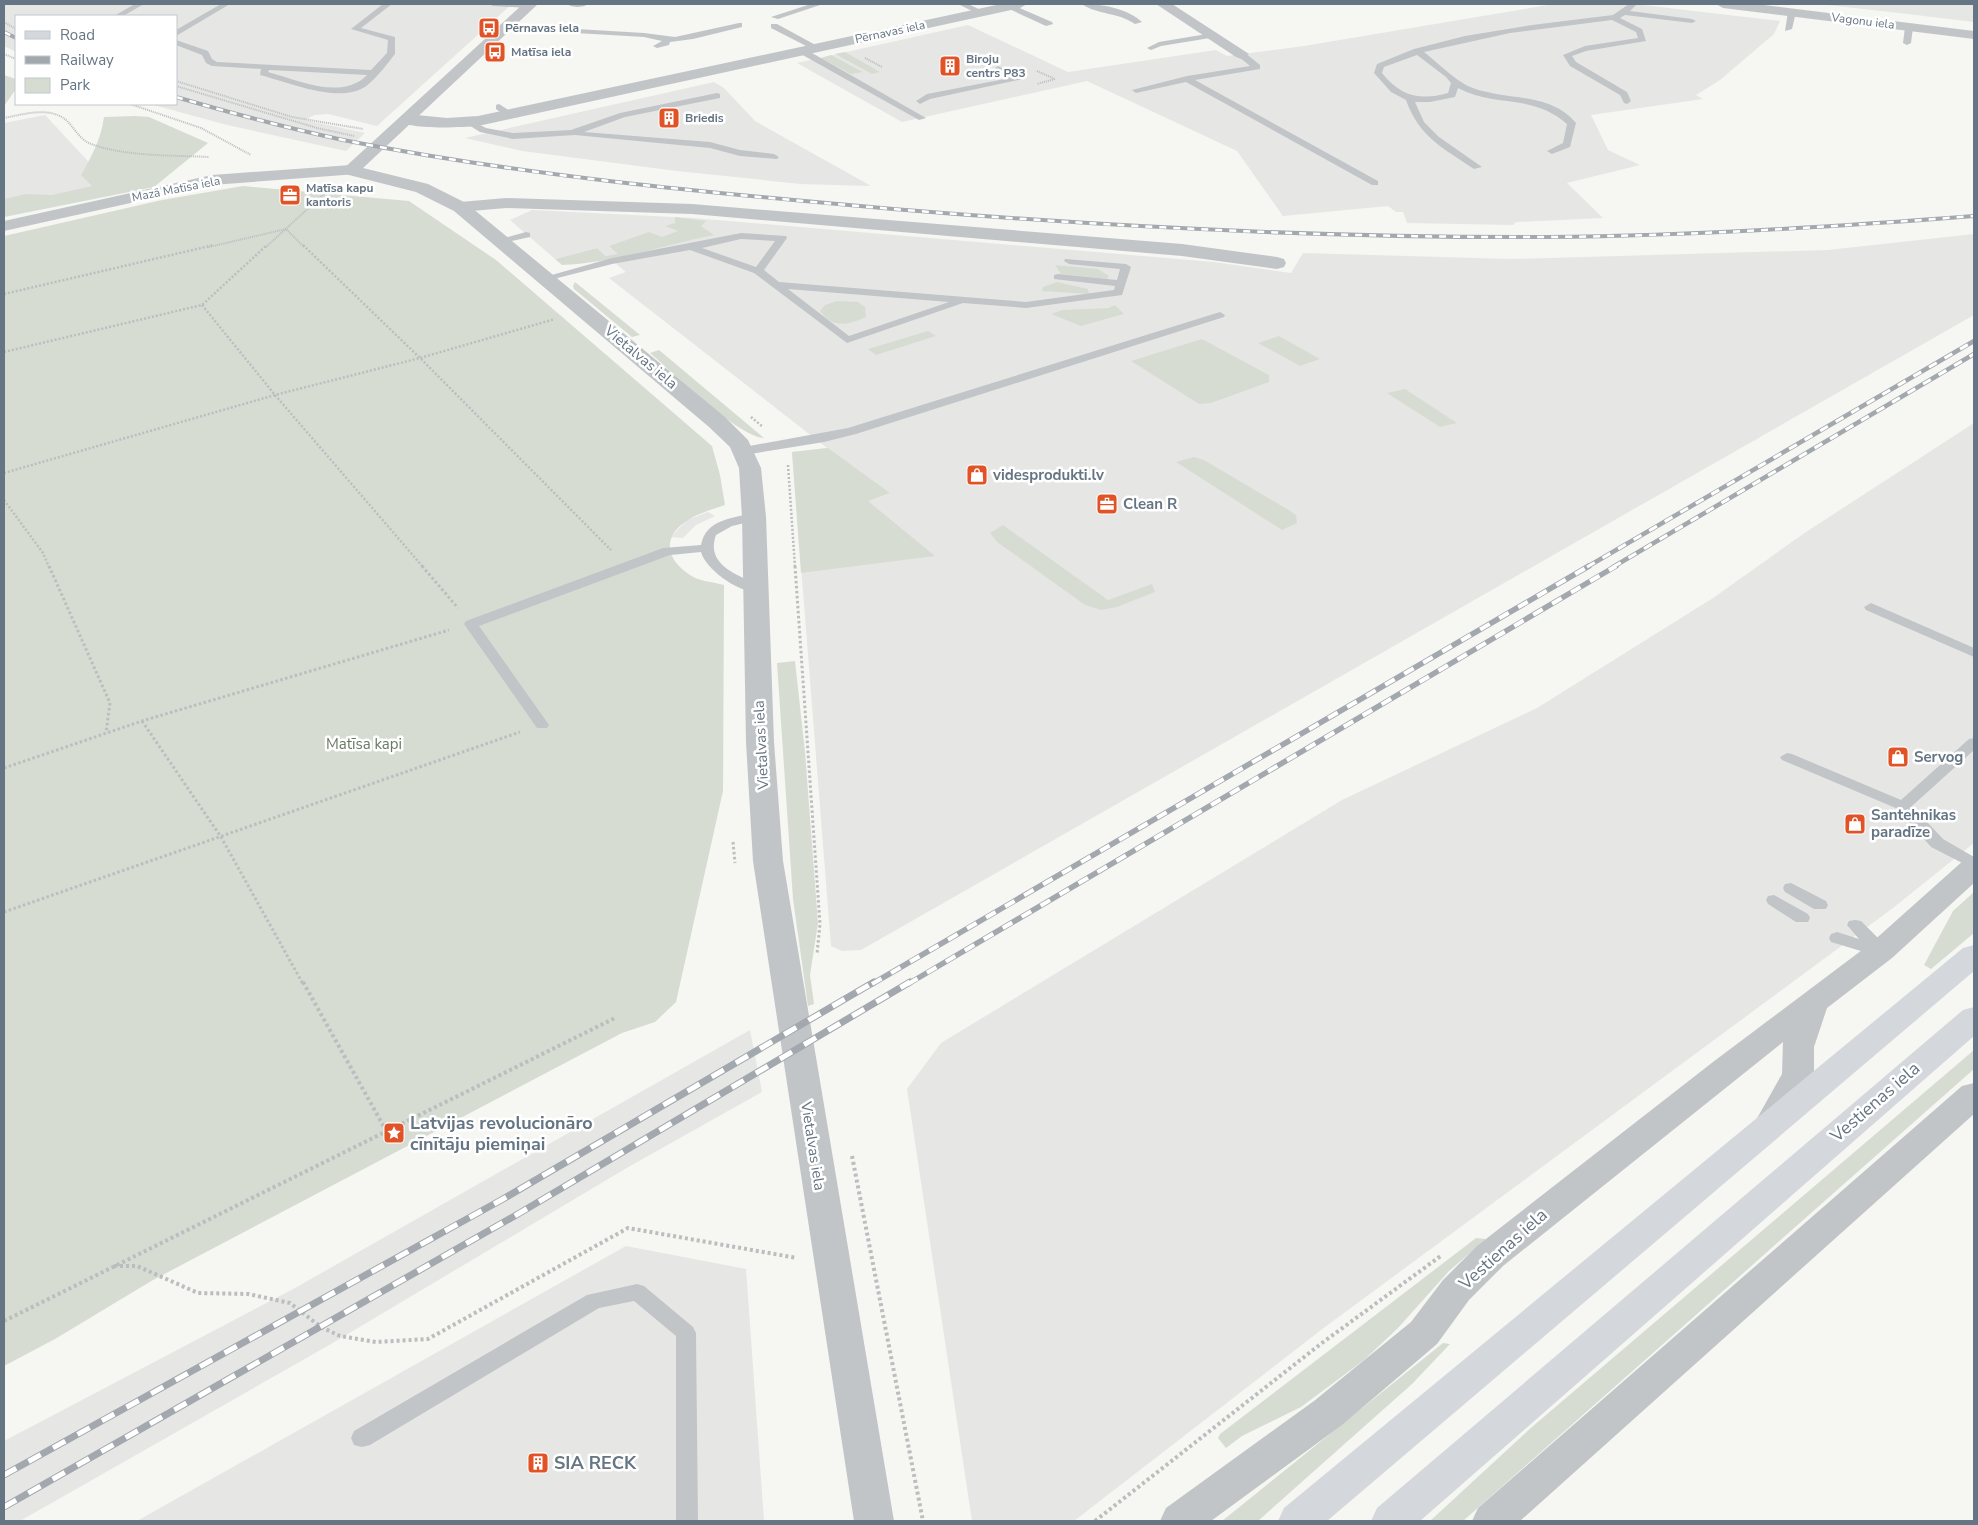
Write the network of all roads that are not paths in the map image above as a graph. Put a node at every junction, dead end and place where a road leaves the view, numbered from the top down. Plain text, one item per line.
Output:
1 (140, 4) edge
2 (226, 4) edge
3 (388, 4) edge
4 (493, 4) edge
5 (571, 4) edge
6 (584, 4) edge
7 (819, 4) edge
8 (962, 4) edge
9 (1086, 4) edge
10 (1163, 4) edge
11 (1633, 4) edge
12 (1723, 4) edge
13 (530, 5) edge
14 (1015, 5) edge
15 (1134, 8) dead end
16 (981, 12) junction
17 (1124, 12) junction
18 (1792, 12) junction
19 (1624, 13) junction
20 (120, 15) edge
21 (1612, 17) junction
22 (1692, 21) dead end
23 (1138, 22) dead end
24 (1049, 24) dead end
25 (739, 25) dead end
26 (506, 27) junction
27 (1909, 27) junction
28 (1788, 29) dead end
29 (178, 33) edge
30 (1213, 35) junction
31 (1974, 35) edge
32 (666, 39) junction
33 (178, 43) edge
34 (1907, 43) dead end
35 (657, 46) dead end
36 (1151, 48) dead end
37 (809, 50) junction
38 (1417, 51) junction
39 (1241, 54) joint
40 (266, 68) junction
41 (998, 69) dead end
42 (374, 73) junction
43 (1187, 79) junction
44 (1455, 83) junction
45 (1136, 90) dead end
46 (717, 96) dead end
47 (1410, 100) junction
48 (1627, 101) dead end
49 (899, 105) junction
50 (922, 118) dead end
51 (406, 120) junction
52 (468, 122) junction
53 (572, 134) junction
54 (1552, 151) dead end
55 (774, 157) dead end
56 (1477, 167) dead end
57 (352, 170) junction
58 (1375, 183) dead end
59 (460, 207) junction
60 (4, 226) edge
61 (526, 235) dead end
62 (502, 240) junction
63 (691, 247) junction
64 (1069, 261) dead end
65 (1277, 263) dead end
66 (758, 271) junction
67 (1058, 277) dead end
68 (546, 278) junction
69 (1121, 284) junction
70 (776, 285) junction
71 (966, 300) junction
72 (1220, 315) dead end
73 (744, 451) junction
74 (754, 517) junction
75 (706, 548) junction
76 (756, 588) junction
77 (1871, 607) dead end
78 (1974, 653) edge
79 (542, 724) road end
80 (1974, 742) edge
81 (1787, 757) dead end
82 (1904, 806) junction
83 (1974, 865) edge
84 (1791, 888) dead end
85 (1774, 900) dead end
86 (1820, 905) dead end
87 (1802, 918) dead end
88 (1855, 925) dead end
89 (1837, 938) dead end
90 (1881, 951) junction
91 (1974, 955) edge
92 (1812, 1006) junction
93 (1974, 1018) edge
94 (1974, 1095) edge
95 (1772, 1122) junction
96 (362, 1438) dead end
97 (687, 1521) edge
98 (874, 1521) edge
99 (1180, 1521) edge
100 (1298, 1521) edge
101 (1391, 1521) edge
102 (1492, 1521) edge

1 - 20 lane
2 - 29 lane
3 - 42 lane
4 - 13 lane
5 - 6 lane
7 - 37 lane
8 - 16 lane
9 - 17 lane
10 - 30 street
11 - 19 lane
12 - 18 street, Vagonu iela
13 - 26 street
14 - 16 street, Pērnavas iela
14 - 24 lane
15 - 17 lane
16 - 37 street, Pērnavas iela
17 - 23 lane
18 - 27 street, Vagonu iela
18 - 28 lane
19 - 21 lane
19 - 22 lane
21 - 38 lane
21 - 48 lane
25 - 32 lane
26 - 32 lane
26 - 51 street
27 - 31 street, Vagonu iela
27 - 34 lane
30 - 36 lane
30 - 39 street
32 - 35 lane
33 - 40 lane
37 - 49 lane
37 - 52 street, Pērnavas iela
38 - 44 lane
38 - 47 lane
39 - 43 lane
40 - 42 lane
40 - 42 lane
41 - 49 lane
43 - 45 lane
43 - 58 lane
44 - 47 lane
44 - 54 lane
46 - 53 lane
47 - 56 lane
49 - 50 lane
51 - 52 street, Pērnavas iela
51 - 57 street
52 - 53 lane
53 - 55 lane
57 - 59 street, Vietalvas iela
57 - 60 street, Mazā Matīsa iela
59 - 62 street, Vietalvas iela
59 - 65 street
61 - 62 lane
62 - 68 street, Vietalvas iela
63 - 66 lane
63 - 66 lane
63 - 68 lane
64 - 69 lane
66 - 70 lane
67 - 69 lane
68 - 73 street, Vietalvas iela
69 - 71 lane
70 - 71 lane
70 - 71 lane
72 - 73 lane
73 - 74 street, Vietalvas iela
74 - 75 lane
74 - 76 street, Vietalvas iela
75 - 76 lane
75 - 79 lane
76 - 98 street, Vietalvas iela
77 - 78 lane
80 - 82 lane
81 - 82 lane
82 - 83 lane
83 - 90 street, Vestienas iela
84 - 86 lane
85 - 87 lane
88 - 90 lane
89 - 90 lane
90 - 92 street, Vestienas iela
91 - 95 main road
92 - 95 street
92 - 99 street, Vestienas iela
93 - 101 main road, Vestienas iela
94 - 102 street
95 - 100 main road
96 - 97 lane

